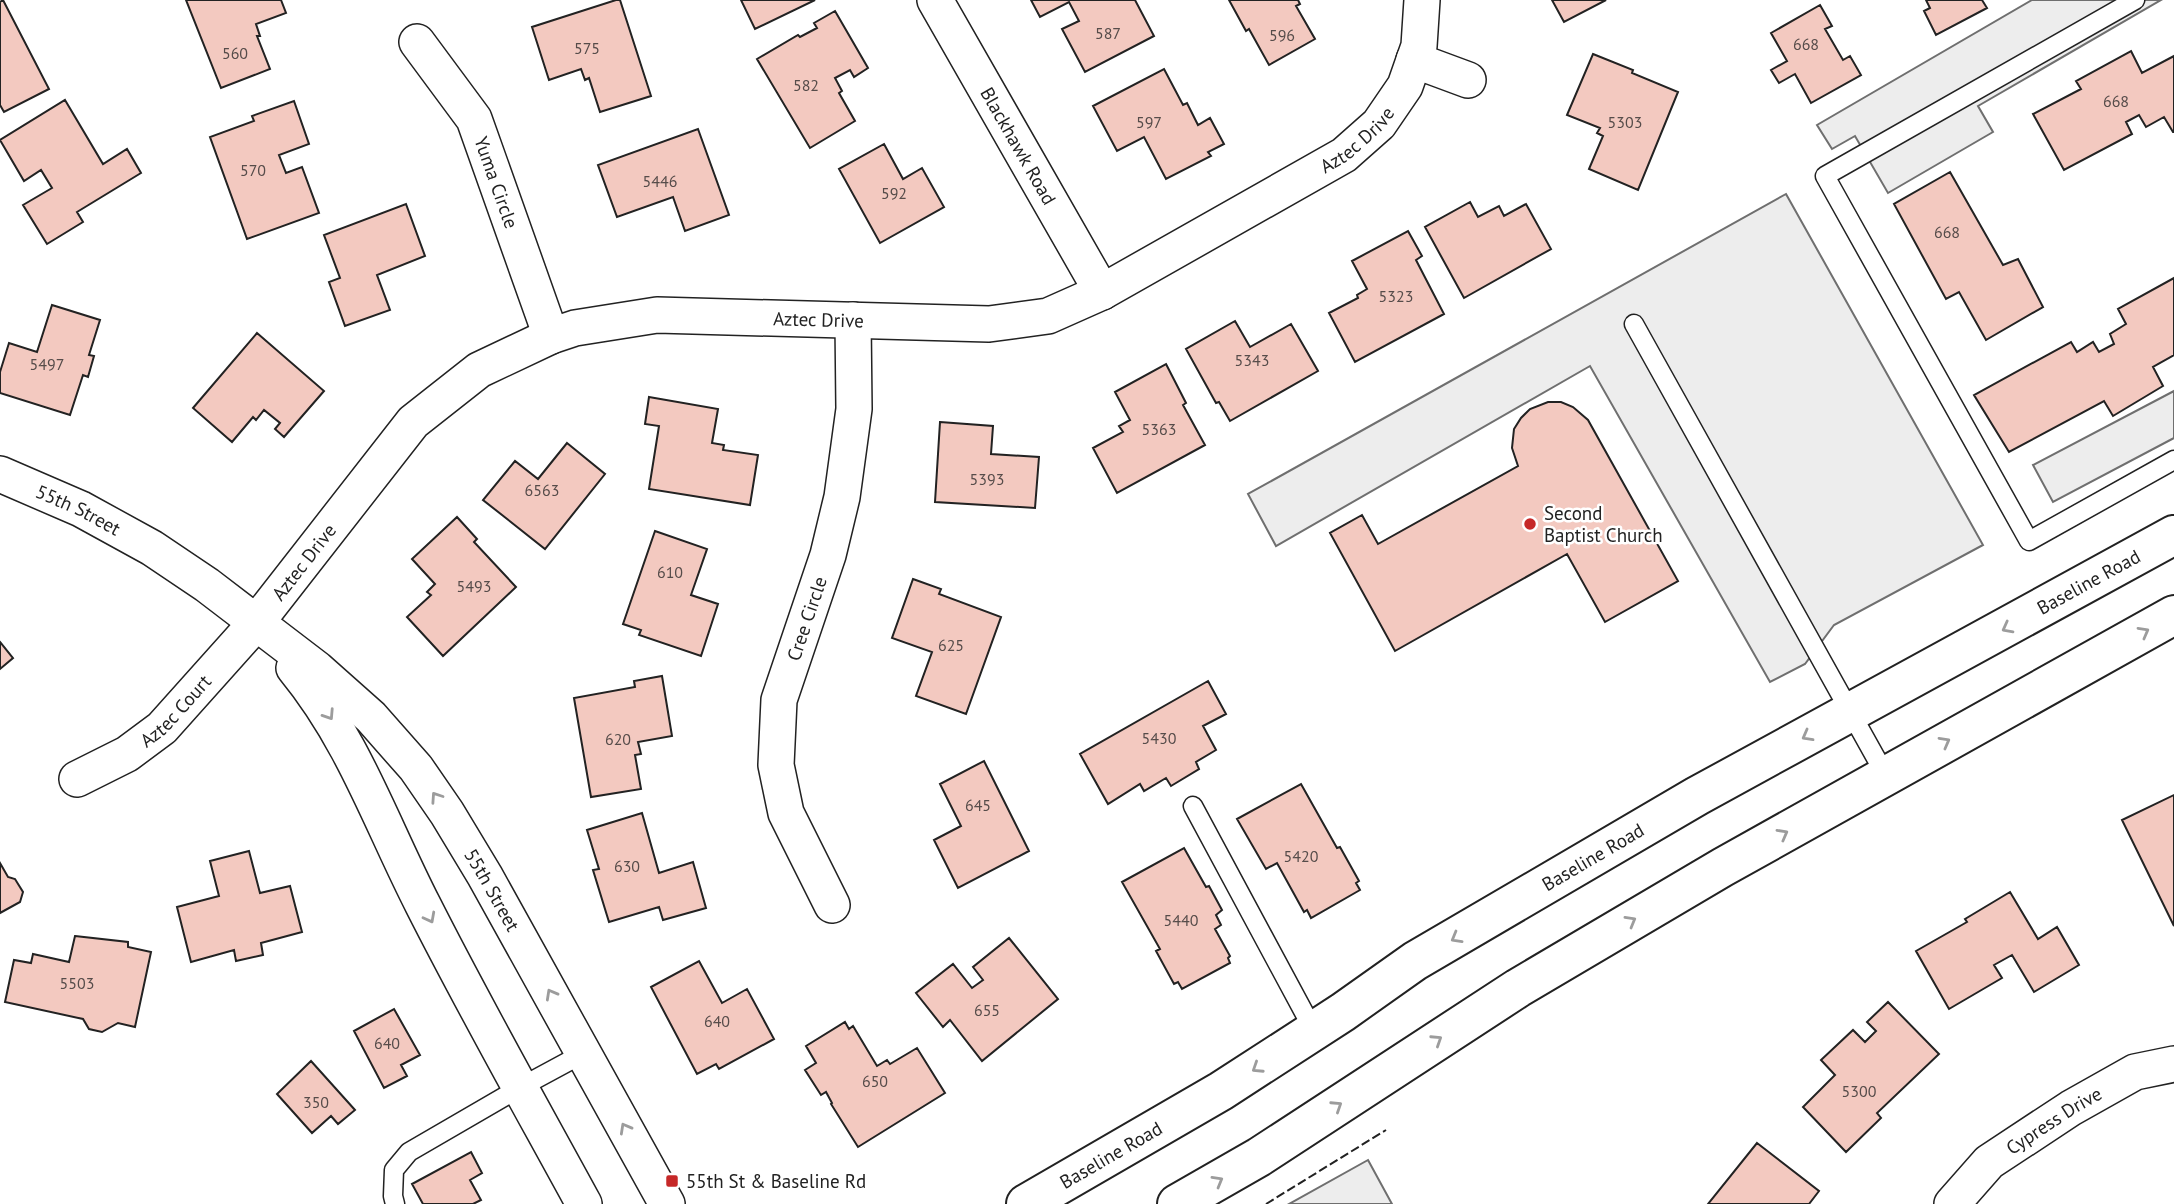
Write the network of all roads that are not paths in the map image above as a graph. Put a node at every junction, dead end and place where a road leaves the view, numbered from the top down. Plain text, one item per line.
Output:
1 (935, 0) edge
2 (1422, 0) edge
3 (2135, 0) edge
4 (417, 42) dead end
5 (1414, 60) junction
6 (1468, 80) dead end
7 (1102, 292) junction
8 (853, 320) junction
9 (1634, 324) dead end
10 (551, 336) junction
11 (2174, 460) edge
12 (0, 474) edge
13 (2174, 536) edge
14 (2174, 615) edge
15 (256, 623) junction
16 (1851, 712) junction
17 (1886, 776) junction
18 (77, 779) dead end
19 (1193, 806) dead end
20 (832, 905) dead end
21 (1314, 1031) junction
22 (584, 1053) junction
23 (2174, 1063) edge
24 (521, 1087) junction
25 (395, 1204) edge
26 (584, 1204) edge
27 (667, 1204) edge
28 (1026, 1204) edge
29 (1177, 1204) edge
30 (1952, 1204) edge

1 - 7 street, Blackhawk Road
2 - 5 street, Aztec Drive
3 - 11 lane
4 - 10 street, Yuma Circle
5 - 6 street
5 - 7 street, Aztec Drive
7 - 8 street, Aztec Drive
8 - 10 street, Aztec Drive
8 - 20 street, Cree Circle
9 - 16 lane
10 - 15 street, Aztec Drive
12 - 15 street, 55th Street
13 -> 16 main road, Baseline Road
17 -> 14 main road
15 - 18 street, Aztec Court
22 -> 15 street, 55th Street
15 -> 24 street, 55th Street
16 - 17 lane
16 -> 21 main road, Baseline Road
29 -> 17 main road
19 - 21 lane
21 -> 28 main road, Baseline Road
22 - 24 lane
27 -> 22 street, 55th Street
23 - 30 street, Cypress Drive
24 - 25 lane
24 - 26 street, 55th Street

